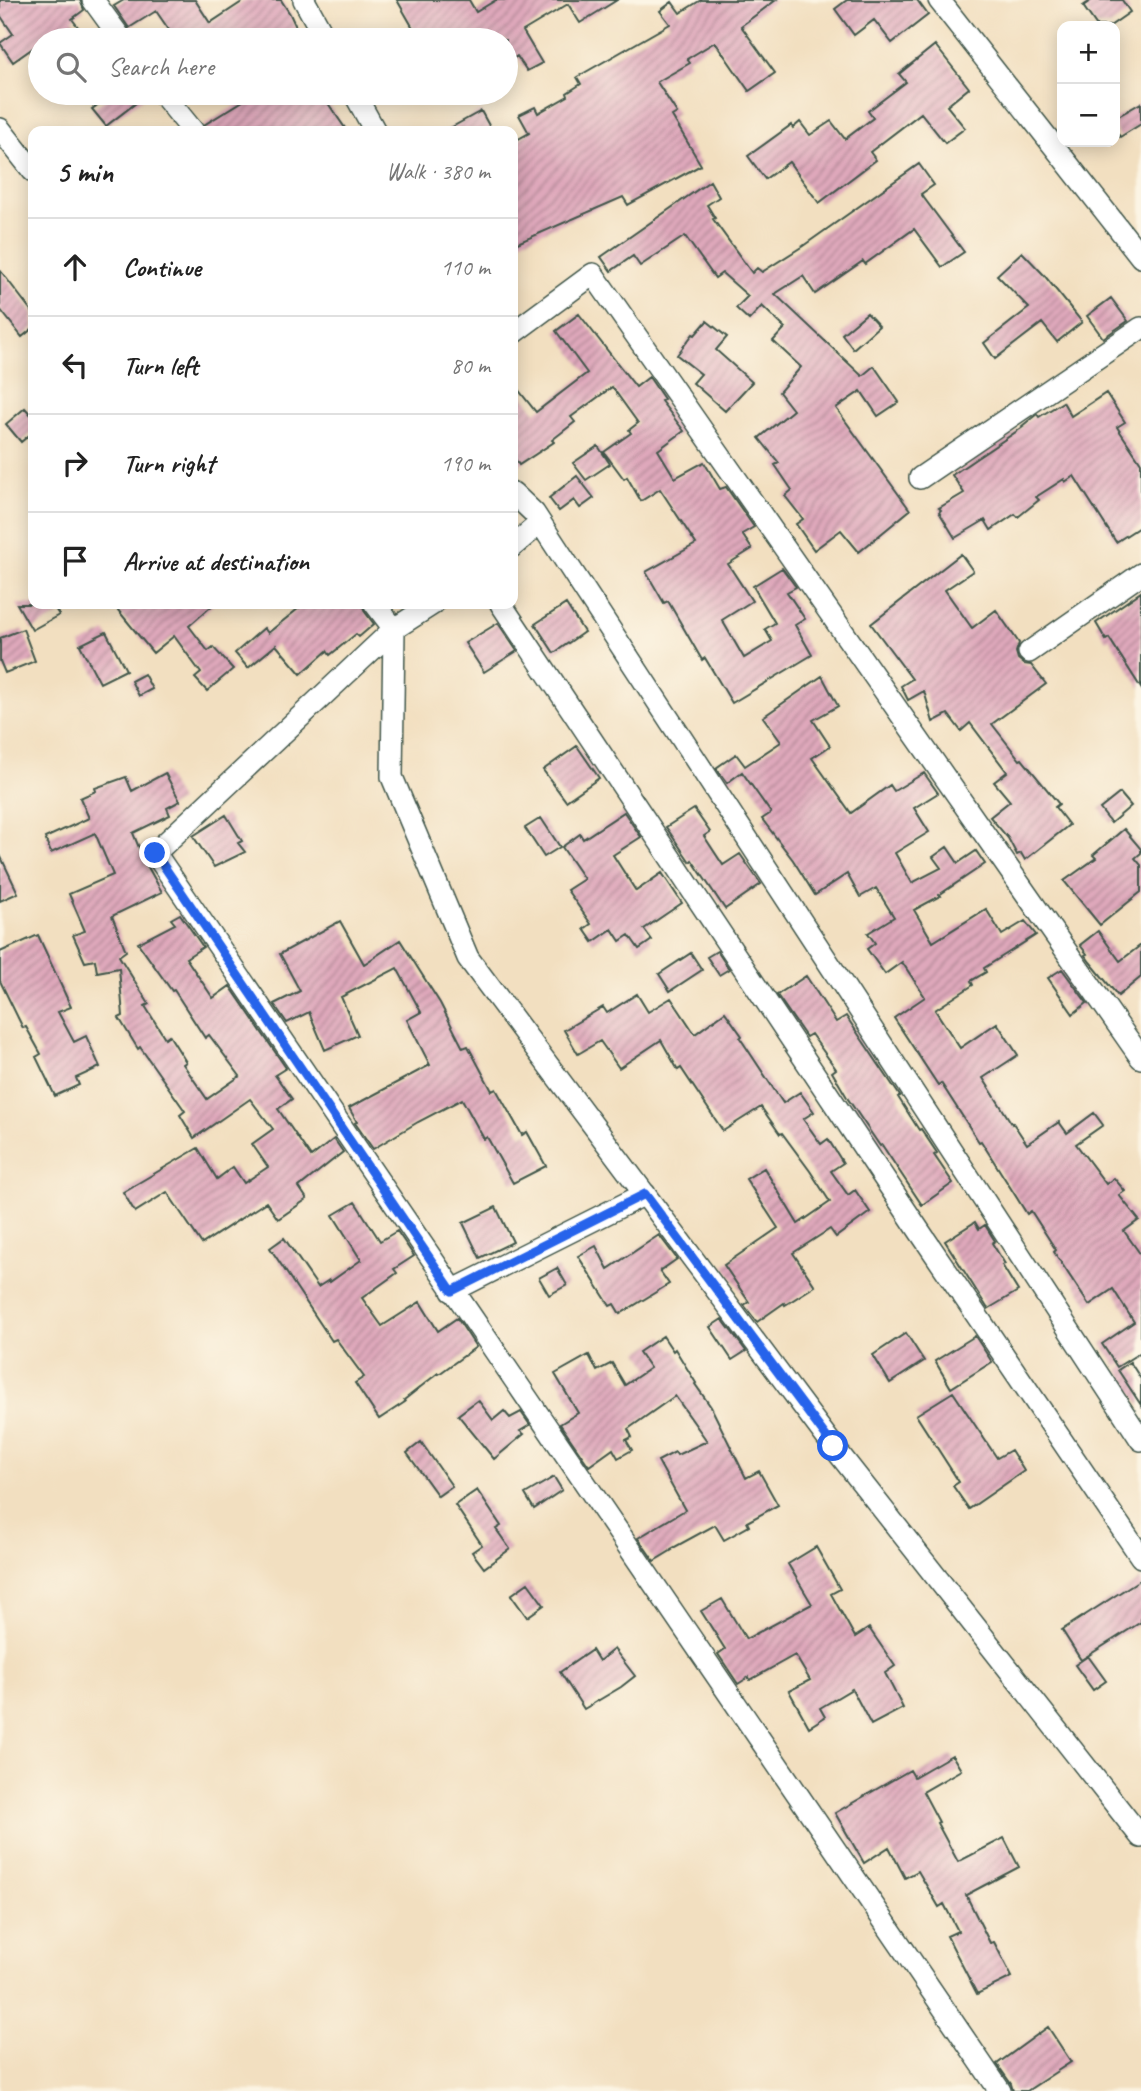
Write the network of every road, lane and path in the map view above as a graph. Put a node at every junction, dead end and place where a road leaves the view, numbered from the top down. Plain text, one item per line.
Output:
1 (93, 0) edge
2 (304, 0) edge
3 (939, 0) edge
4 (113, 28) edge
5 (319, 28) edge
6 (172, 105) edge
7 (361, 105) edge
8 (189, 126) edge
9 (372, 126) edge
10 (0, 128) edge
11 (28, 164) edge
12 (1141, 257) edge
13 (1141, 328) edge
14 (518, 329) edge
15 (920, 478) dead end
16 (518, 498) edge
17 (540, 523) junction
18 (518, 542) edge
19 (1141, 574) edge
20 (379, 609) edge
21 (425, 609) edge
22 (504, 609) edge
23 (394, 629) junction
24 (1029, 652) dead end
25 (1141, 1058) edge
26 (645, 1194) junction
27 (452, 1291) junction
28 (1141, 1440) edge
29 (1141, 1557) edge
30 (1141, 1837) edge
31 (1000, 2091) edge

1 - 4 street
2 - 5 street
3 - 12 street
6 - 8 street
7 - 9 street
10 - 11 street
13 - 15 street
14 - 25 street
16 - 17 street
17 - 18 street
17 - 28 street
19 - 24 street
20 - 23 street
21 - 23 street
22 - 29 street
23 - 26 street
23 - 27 street
26 - 27 street
26 - 30 street
27 - 31 street

